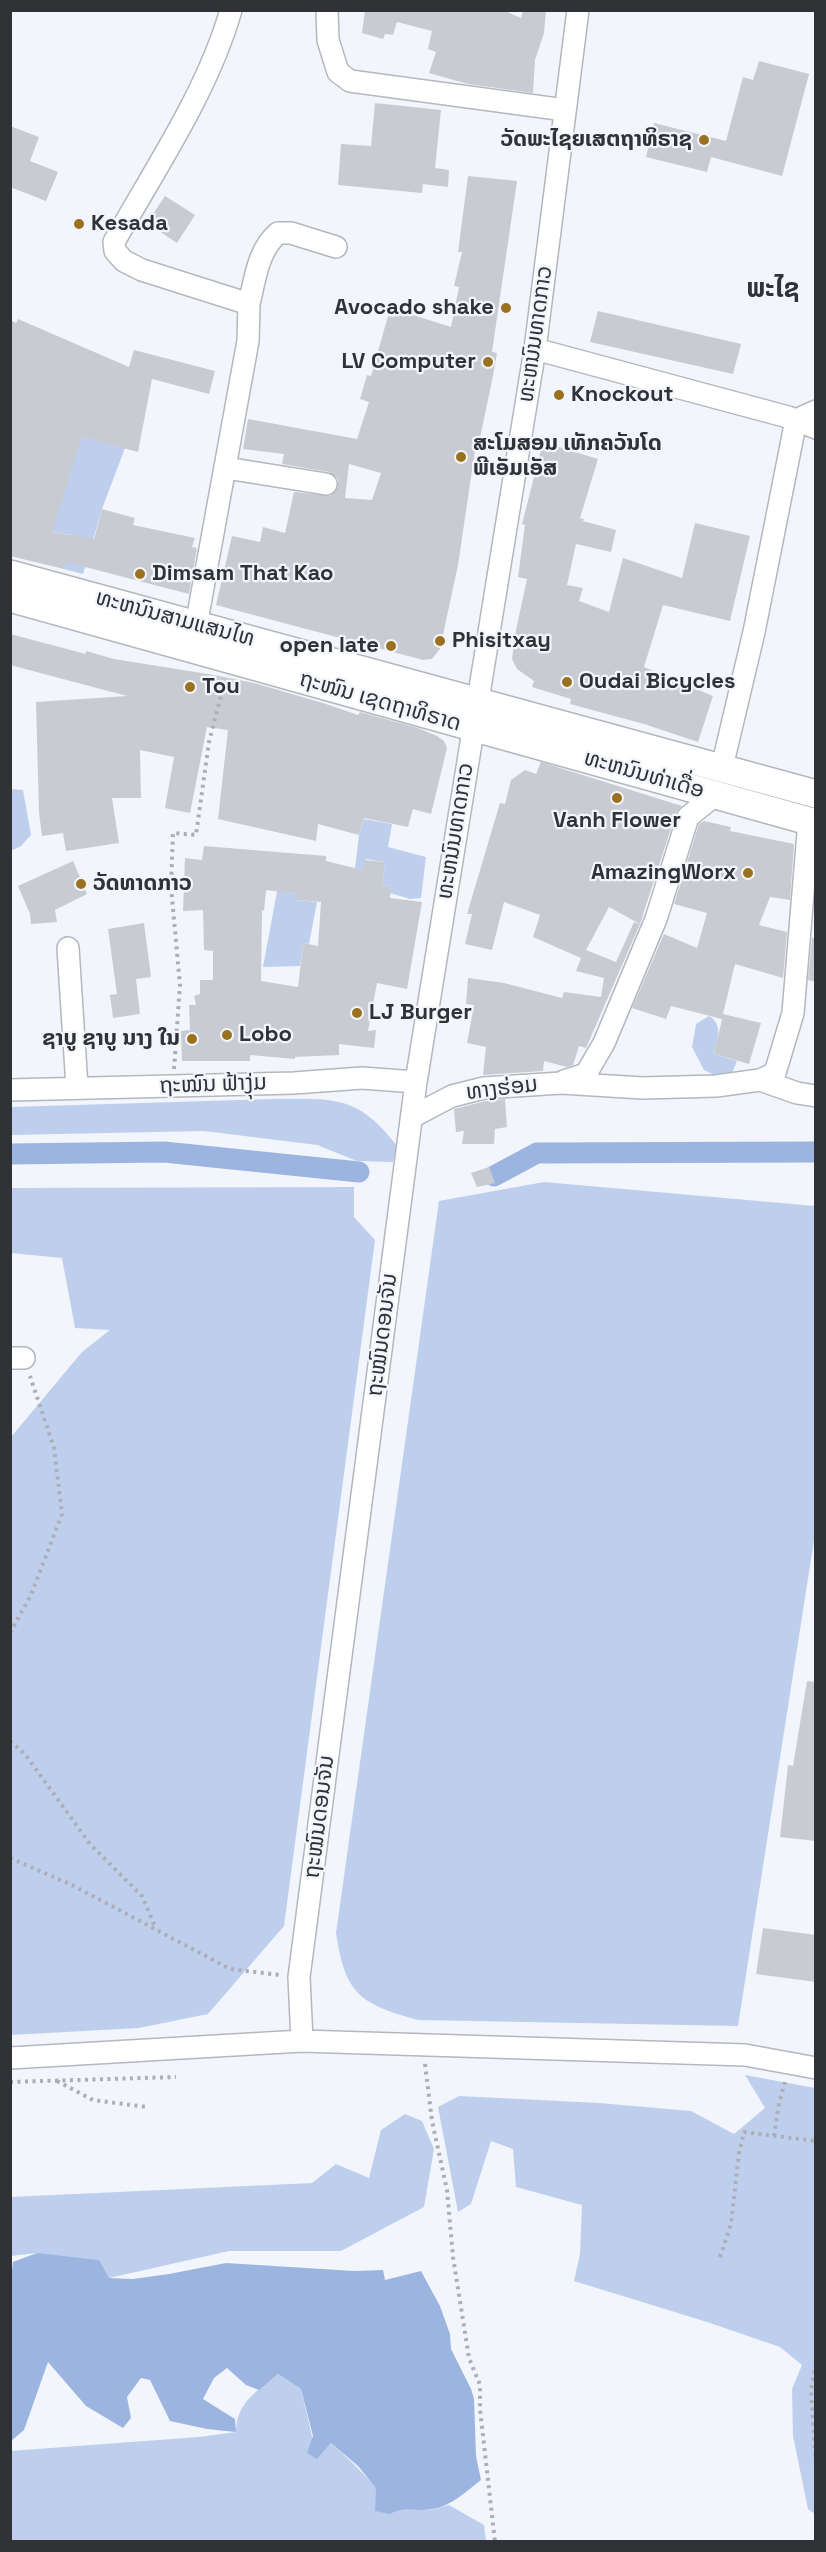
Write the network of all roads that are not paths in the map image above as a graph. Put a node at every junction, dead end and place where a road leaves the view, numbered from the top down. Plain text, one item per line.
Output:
1 (231, 10) edge
2 (327, 10) edge
3 (578, 10) edge
4 (565, 110) junction
5 (336, 247) dead end
6 (249, 304) junction
7 (535, 349) junction
8 (809, 420) edge
9 (226, 468) junction
10 (326, 484) dead end
11 (10, 574) edge
12 (10, 598) edge
13 (196, 626) junction
14 (478, 701) junction
15 (472, 728) junction
16 (722, 766) junction
17 (816, 794) edge
18 (715, 795) junction
19 (812, 822) edge
20 (68, 948) dead end
21 (760, 1080) junction
22 (416, 1082) junction
23 (561, 1083) junction
24 (77, 1087) junction
25 (10, 1090) edge
26 (816, 1096) edge
27 (412, 1117) junction
28 (302, 2041) junction
29 (10, 2058) edge
30 (816, 2068) edge

1 - 6 street
2 - 4 street
3 - 4 street, ທະຫນົນທາດກາວ
4 - 7 street, ທະຫນົນທາດກາວ
5 - 6 street
6 - 9 street
7 - 8 street
7 - 14 street, ທະຫນົນທາດກາວ
8 - 16 street
9 - 10 street
9 - 13 street
11 - 13 main road, ທະຫນົນສາມແສນໄທ
12 - 15 main road, ຖະໜົນ ເຊດຖາທິຣາດ
13 - 14 main road, ທະຫນົນສາມແສນໄທ
14 - 15 street, ທະຫນົນທາດກາວ
14 - 16 main road, ທະຫນົນທ່າເດື່ອ
15 - 18 main road, ທະຫນົນທ່າເດື່ອ
15 - 22 street, ທະຫນົນທາດກາວ
16 - 17 main road, ທະຫນົນທ່າເດື່ອ
18 - 19 main road, ທະຫນົນທ່າເດື່ອ
18 - 23 street
19 - 21 street
20 - 24 street
21 - 23 street
21 - 26 street
22 - 24 street, ຖະໝົນ ຟ້າງຸ່ມ
22 - 27 street, ຖະໝົນດອນຈັນ
23 - 27 street, ທາງຮ່ອມ
24 - 25 street, ຖະໝົນ ຟ້າງຸ່ມ
27 - 28 street, ຖະໝົນດອນຈັນ
28 - 29 street
28 - 30 street

